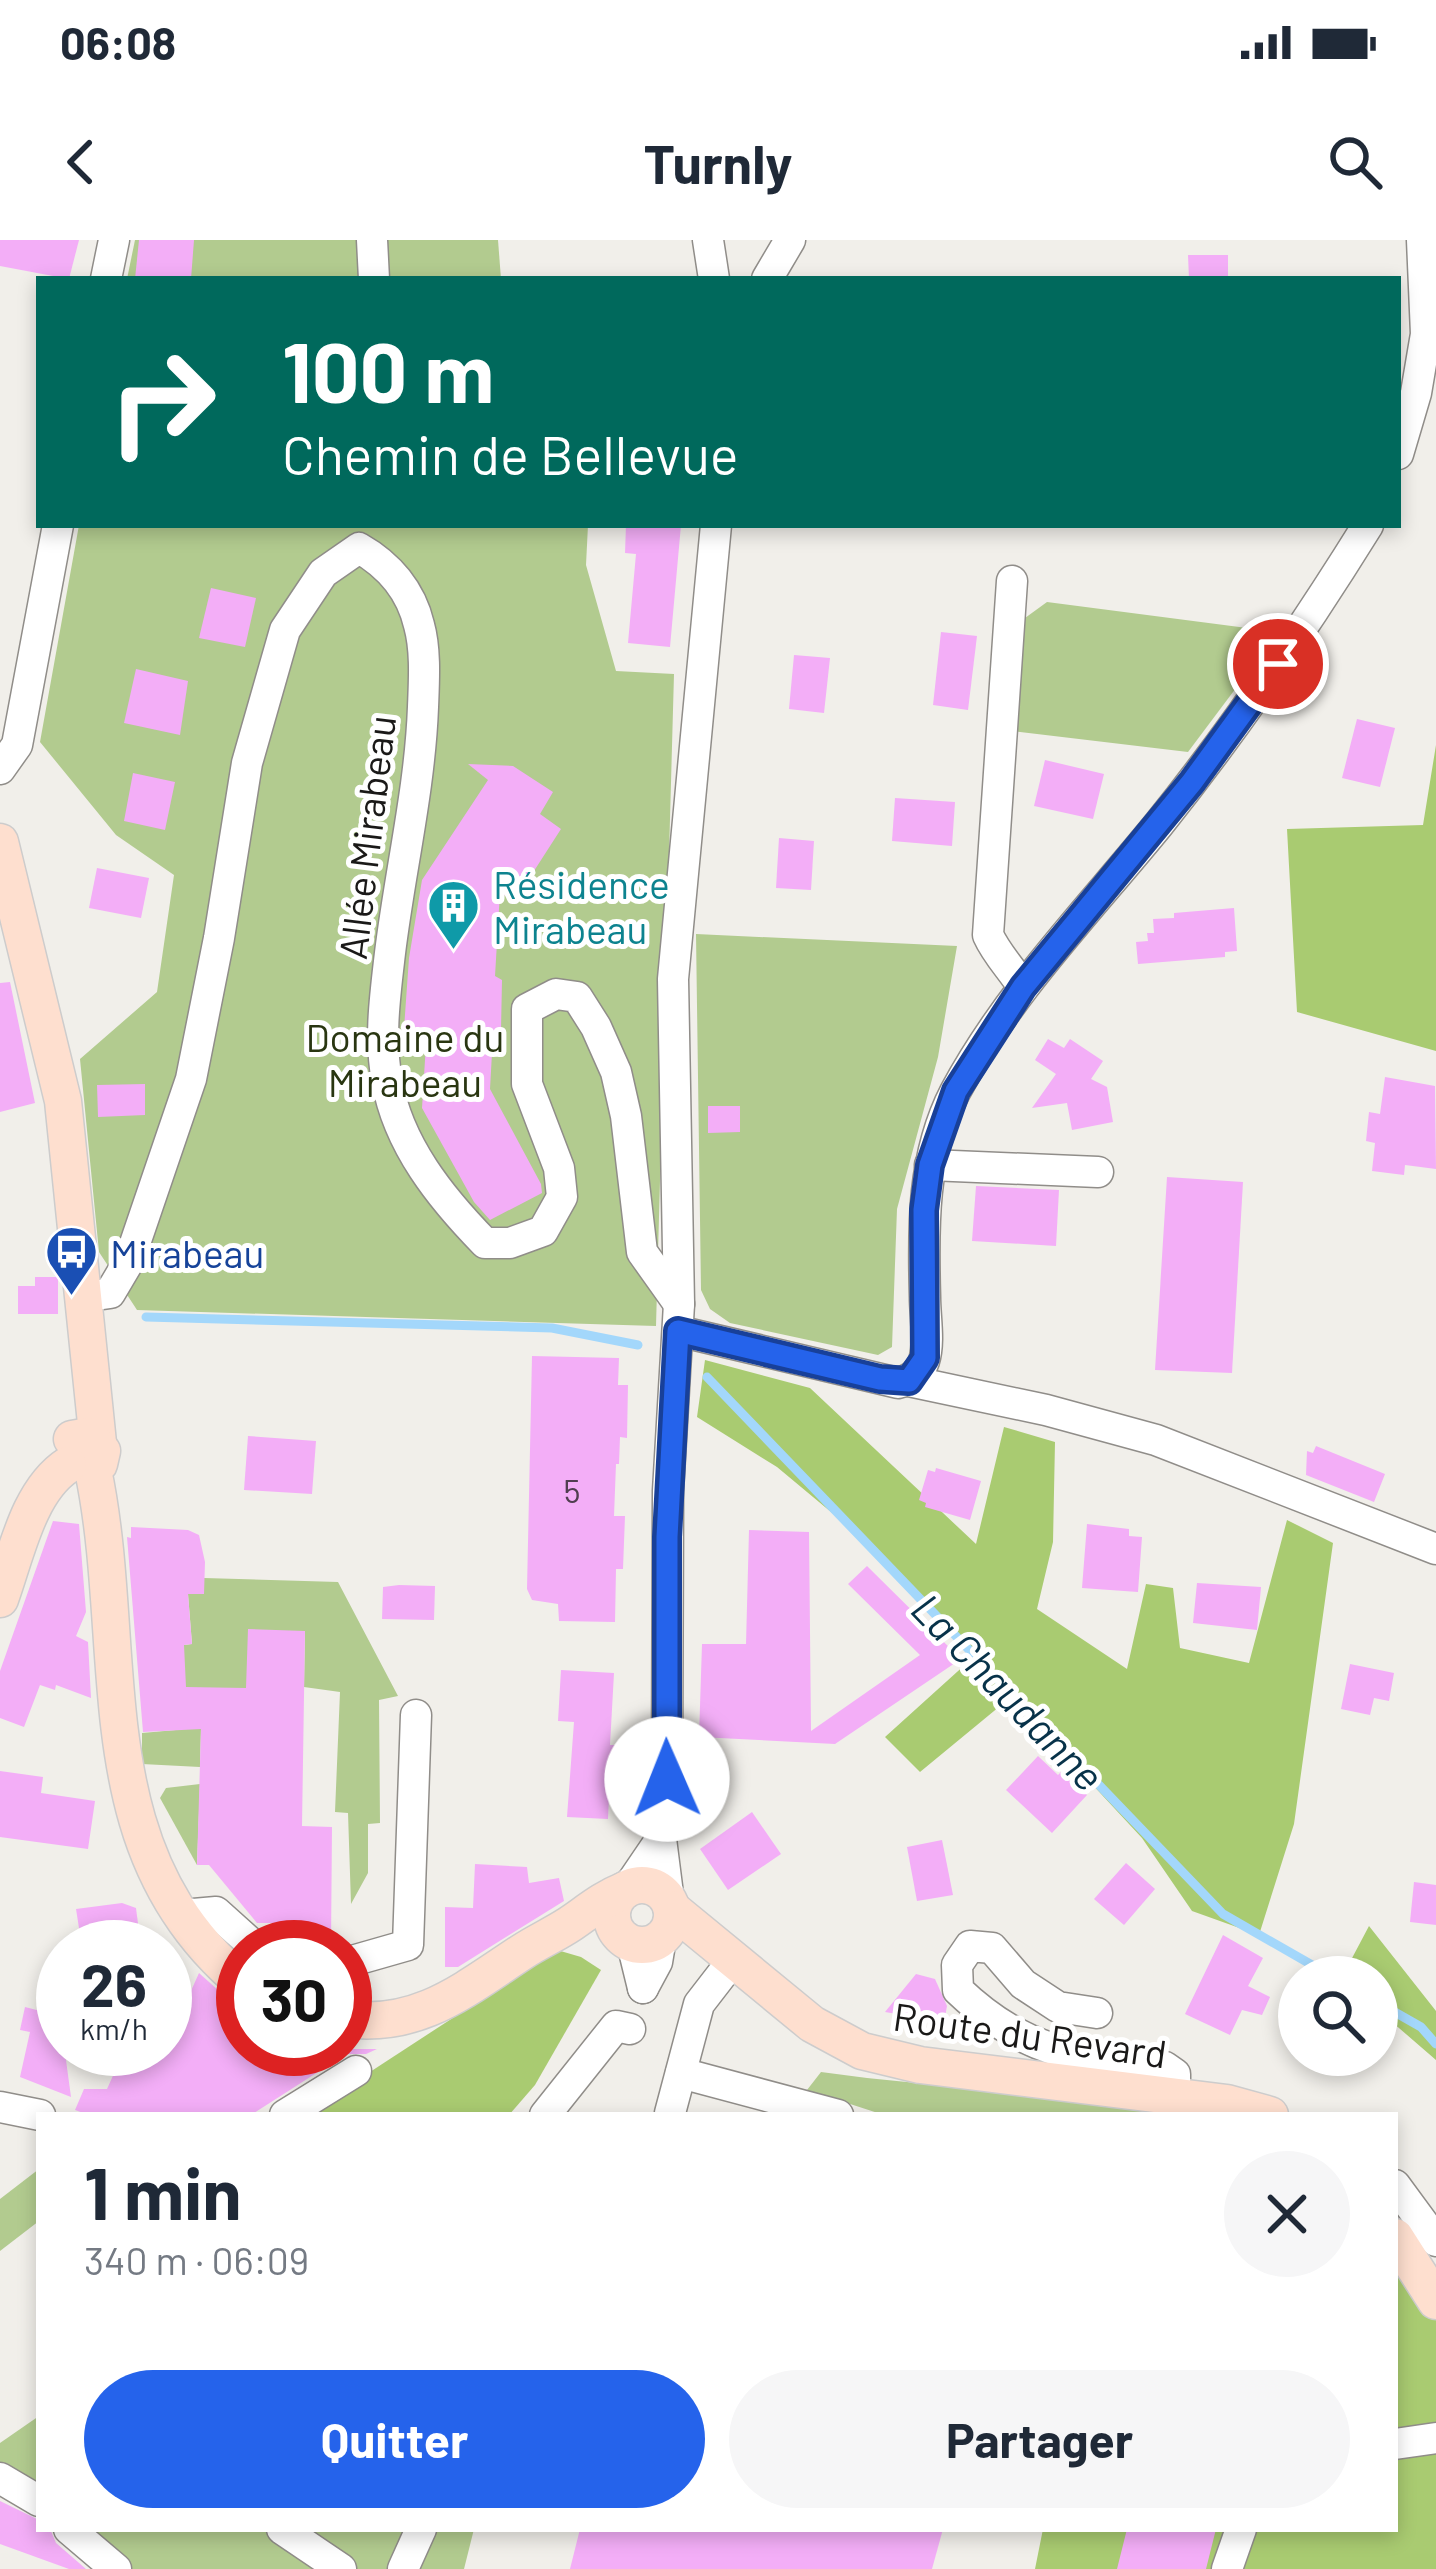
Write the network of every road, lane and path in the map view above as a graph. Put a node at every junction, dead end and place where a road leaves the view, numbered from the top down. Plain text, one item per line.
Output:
1 (114, 240) edge
2 (372, 240) edge
3 (708, 240) edge
4 (790, 240) edge
5 (1422, 240) edge
6 (107, 276) edge
7 (374, 276) edge
8 (714, 276) edge
9 (769, 276) edge
10 (1401, 444) edge
11 (57, 528) edge
12 (716, 528) edge
13 (1366, 528) edge
14 (365, 537) edge
15 (1012, 581) dead end
16 (0, 770) edge
17 (0, 845) edge
18 (1022, 974) junction
19 (930, 1165) junction
20 (1098, 1172) dead end
21 (83, 1310) junction
22 (678, 1318) junction
23 (910, 1363) junction
24 (83, 1454) junction
25 (1436, 1549) edge
26 (0, 1599) edge
27 (416, 1715) dead end
28 (661, 1838) junction
29 (626, 1890) junction
30 (182, 1915) junction
31 (225, 1920) edge
32 (650, 1924) junction
33 (568, 1926) junction
34 (372, 1956) edge
35 (216, 1959) edge
36 (733, 1960) junction
37 (1097, 2013) dead end
38 (372, 2022) edge
39 (630, 2029) dead end
40 (681, 2073) junction
41 (348, 2076) edge
42 (1175, 2097) junction
43 (0, 2107) edge
44 (290, 2112) edge
45 (547, 2112) edge
46 (670, 2112) edge
47 (827, 2112) edge
48 (1259, 2112) edge
49 (36, 2114) edge
50 (1398, 2190) edge
51 (1436, 2241) edge
52 (1398, 2242) edge
53 (1436, 2301) edge
54 (1436, 2438) edge
55 (1398, 2444) edge
56 (0, 2478) edge
57 (36, 2499) edge
58 (73, 2532) edge
59 (286, 2532) edge
60 (420, 2532) edge
61 (1240, 2532) edge
62 (116, 2569) edge
63 (340, 2569) edge
64 (403, 2569) edge
65 (1227, 2569) edge

1 - 6 street
2 - 7 street
3 - 8 street
4 - 9 street
5 - 10 street
11 - 16 street
12 - 22 street
13 - 18 street
14 - 21 street, Allée Mirabeau
14 - 22 street, Allée Mirabeau
15 - 18 street
17 - 21 main road
18 - 19 street
19 - 20 street
19 - 23 street
21 - 24 main road
22 - 23 street
22 - 28 street
23 - 25 street
24 - 26 main road
24 - 30 main road
27 - 34 street
28 - 29 street
28 - 32 street
29 - 32 main road
29 - 33 main road
30 - 31 street
30 - 35 main road
32 - 33 main road
32 - 36 main road, Route du Revard
33 - 38 main road
36 - 40 street
36 - 42 main road, Route du Revard
37 - 42 street
39 - 45 street
40 - 46 street
40 - 47 street
41 - 44 street
42 - 48 main road, Route du Revard
43 - 49 street
50 - 51 street
52 - 53 main road
54 - 55 street
56 - 57 street
58 - 62 street
59 - 63 street
60 - 64 street
61 - 65 street

